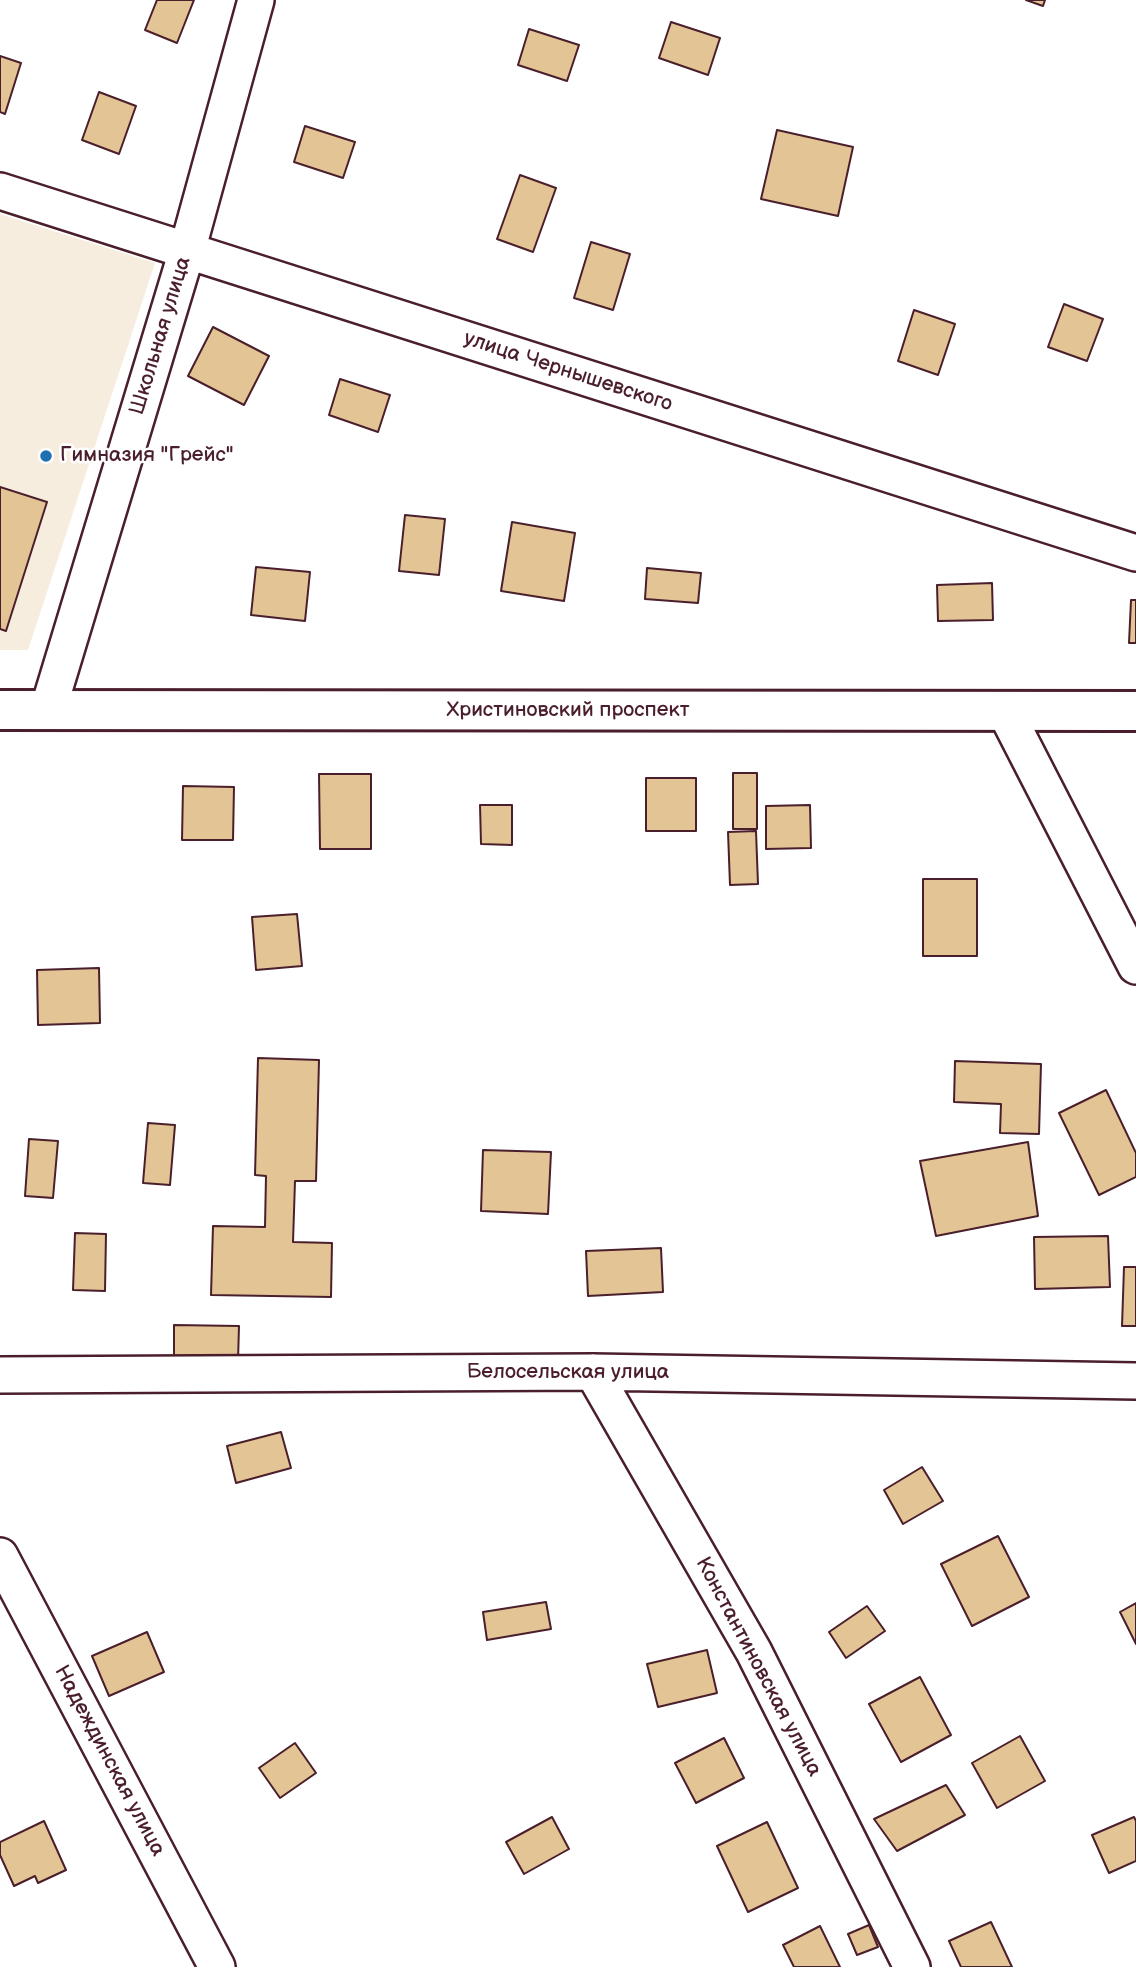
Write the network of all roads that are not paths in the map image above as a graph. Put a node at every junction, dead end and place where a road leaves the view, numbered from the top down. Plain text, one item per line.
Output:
1 (256, 0) edge
2 (0, 191) edge
3 (187, 251) junction
4 (1136, 553) edge
5 (0, 710) edge
6 (48, 710) junction
7 (1004, 710) junction
8 (1136, 711) edge
9 (1136, 966) edge
10 (593, 1372) junction
11 (0, 1375) edge
12 (1136, 1381) edge
13 (0, 1556) edge
14 (217, 1967) edge
15 (912, 1967) edge

1 - 3 street, Школьная улица
2 - 3 street, улица Чернышевского
3 - 4 street, улица Чернышевского
3 - 6 street, Школьная улица
5 - 6 street, Христиновский проспект
6 - 7 street, Христиновский проспект
7 - 8 street, Христиновский проспект
7 - 9 street
10 - 11 street, Белосельская улица
10 - 12 street, Белосельская улица
10 - 15 street, Константиновская улица
13 - 14 street, Надеждинская улица

